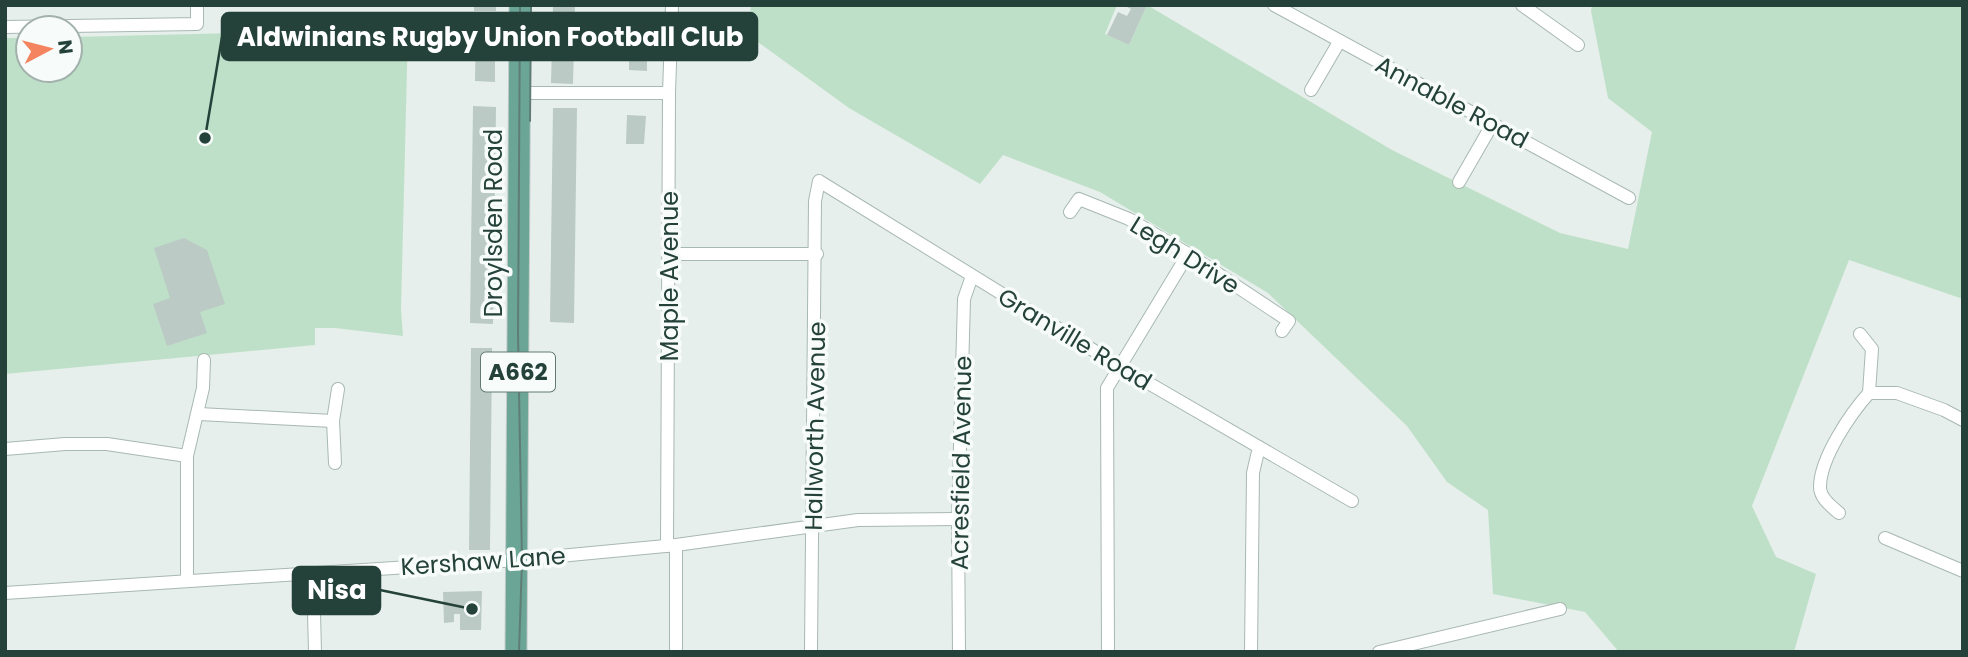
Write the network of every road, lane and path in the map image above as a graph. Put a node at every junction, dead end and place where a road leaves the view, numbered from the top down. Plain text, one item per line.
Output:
1 (197, 5) edge
2 (520, 5) edge
3 (672, 5) edge
4 (1274, 5) edge
5 (1524, 6) edge
6 (5, 27) edge
7 (1339, 42) junction
8 (1578, 45) dead end
9 (1311, 90) dead end
10 (520, 93) junction
11 (669, 93) junction
12 (1493, 123) junction
13 (1459, 182) dead end
14 (1629, 198) dead end
15 (816, 201) joint
16 (1070, 212) dead end
17 (669, 254) junction
18 (817, 254) junction
19 (1188, 254) junction
20 (972, 276) junction
21 (1282, 331) dead end
22 (1860, 334) dead end
23 (204, 360) dead end
24 (1119, 366) junction
25 (338, 389) dead end
26 (1869, 393) junction
27 (199, 415) junction
28 (1963, 420) edge
29 (333, 421) junction
30 (1259, 447) junction
31 (5, 449) edge
32 (187, 456) junction
33 (335, 463) dead end
34 (1352, 501) dead end
35 (1839, 513) dead end
36 (958, 519) junction
37 (814, 525) junction
38 (1885, 538) dead end
39 (671, 546) junction
40 (517, 560) junction
41 (1963, 570) edge
42 (313, 573) junction
43 (187, 581) junction
44 (5, 593) edge
45 (1560, 609) dead end
46 (811, 651) edge
47 (315, 652) edge
48 (516, 652) edge
49 (677, 652) edge
50 (959, 652) edge
51 (1108, 652) edge
52 (1251, 652) edge
53 (1379, 652) edge

1 - 6 street
2 - 10 main road, Droylsden Road / A662
3 - 11 street, Maple Avenue
4 - 7 street, Annable Road
5 - 8 street
7 - 9 street
7 - 12 street, Annable Road
10 - 11 street
10 - 40 main road, Droylsden Road / A662
11 - 17 street, Maple Avenue
12 - 13 street
12 - 14 street, Annable Road
15 - 18 street, Hallworth Avenue
15 - 20 street, Granville Road
16 - 19 street, Legh Drive
17 - 18 street
17 - 39 street, Maple Avenue
18 - 37 street, Hallworth Avenue
19 - 21 street, Legh Drive
19 - 24 street
20 - 24 street, Granville Road
20 - 36 street, Acresfield Avenue
22 - 26 street
23 - 27 street
24 - 30 street, Granville Road
24 - 51 street
25 - 29 street
26 - 28 street
26 - 35 street
27 - 29 street
27 - 32 street
29 - 33 street
30 - 34 street, Granville Road
30 - 52 street
31 - 32 street
32 - 43 street
36 - 37 street, Kershaw Lane
36 - 50 street, Acresfield Avenue
37 - 39 street, Kershaw Lane
37 - 46 street, Hallworth Avenue
38 - 41 street
39 - 40 street, Kershaw Lane
39 - 49 street, Maple Avenue
40 - 42 street, Kershaw Lane
40 - 48 main road, Droylsden Road / A662
42 - 43 street, Kershaw Lane
42 - 47 street
43 - 44 street, Kershaw Lane
45 - 53 street

